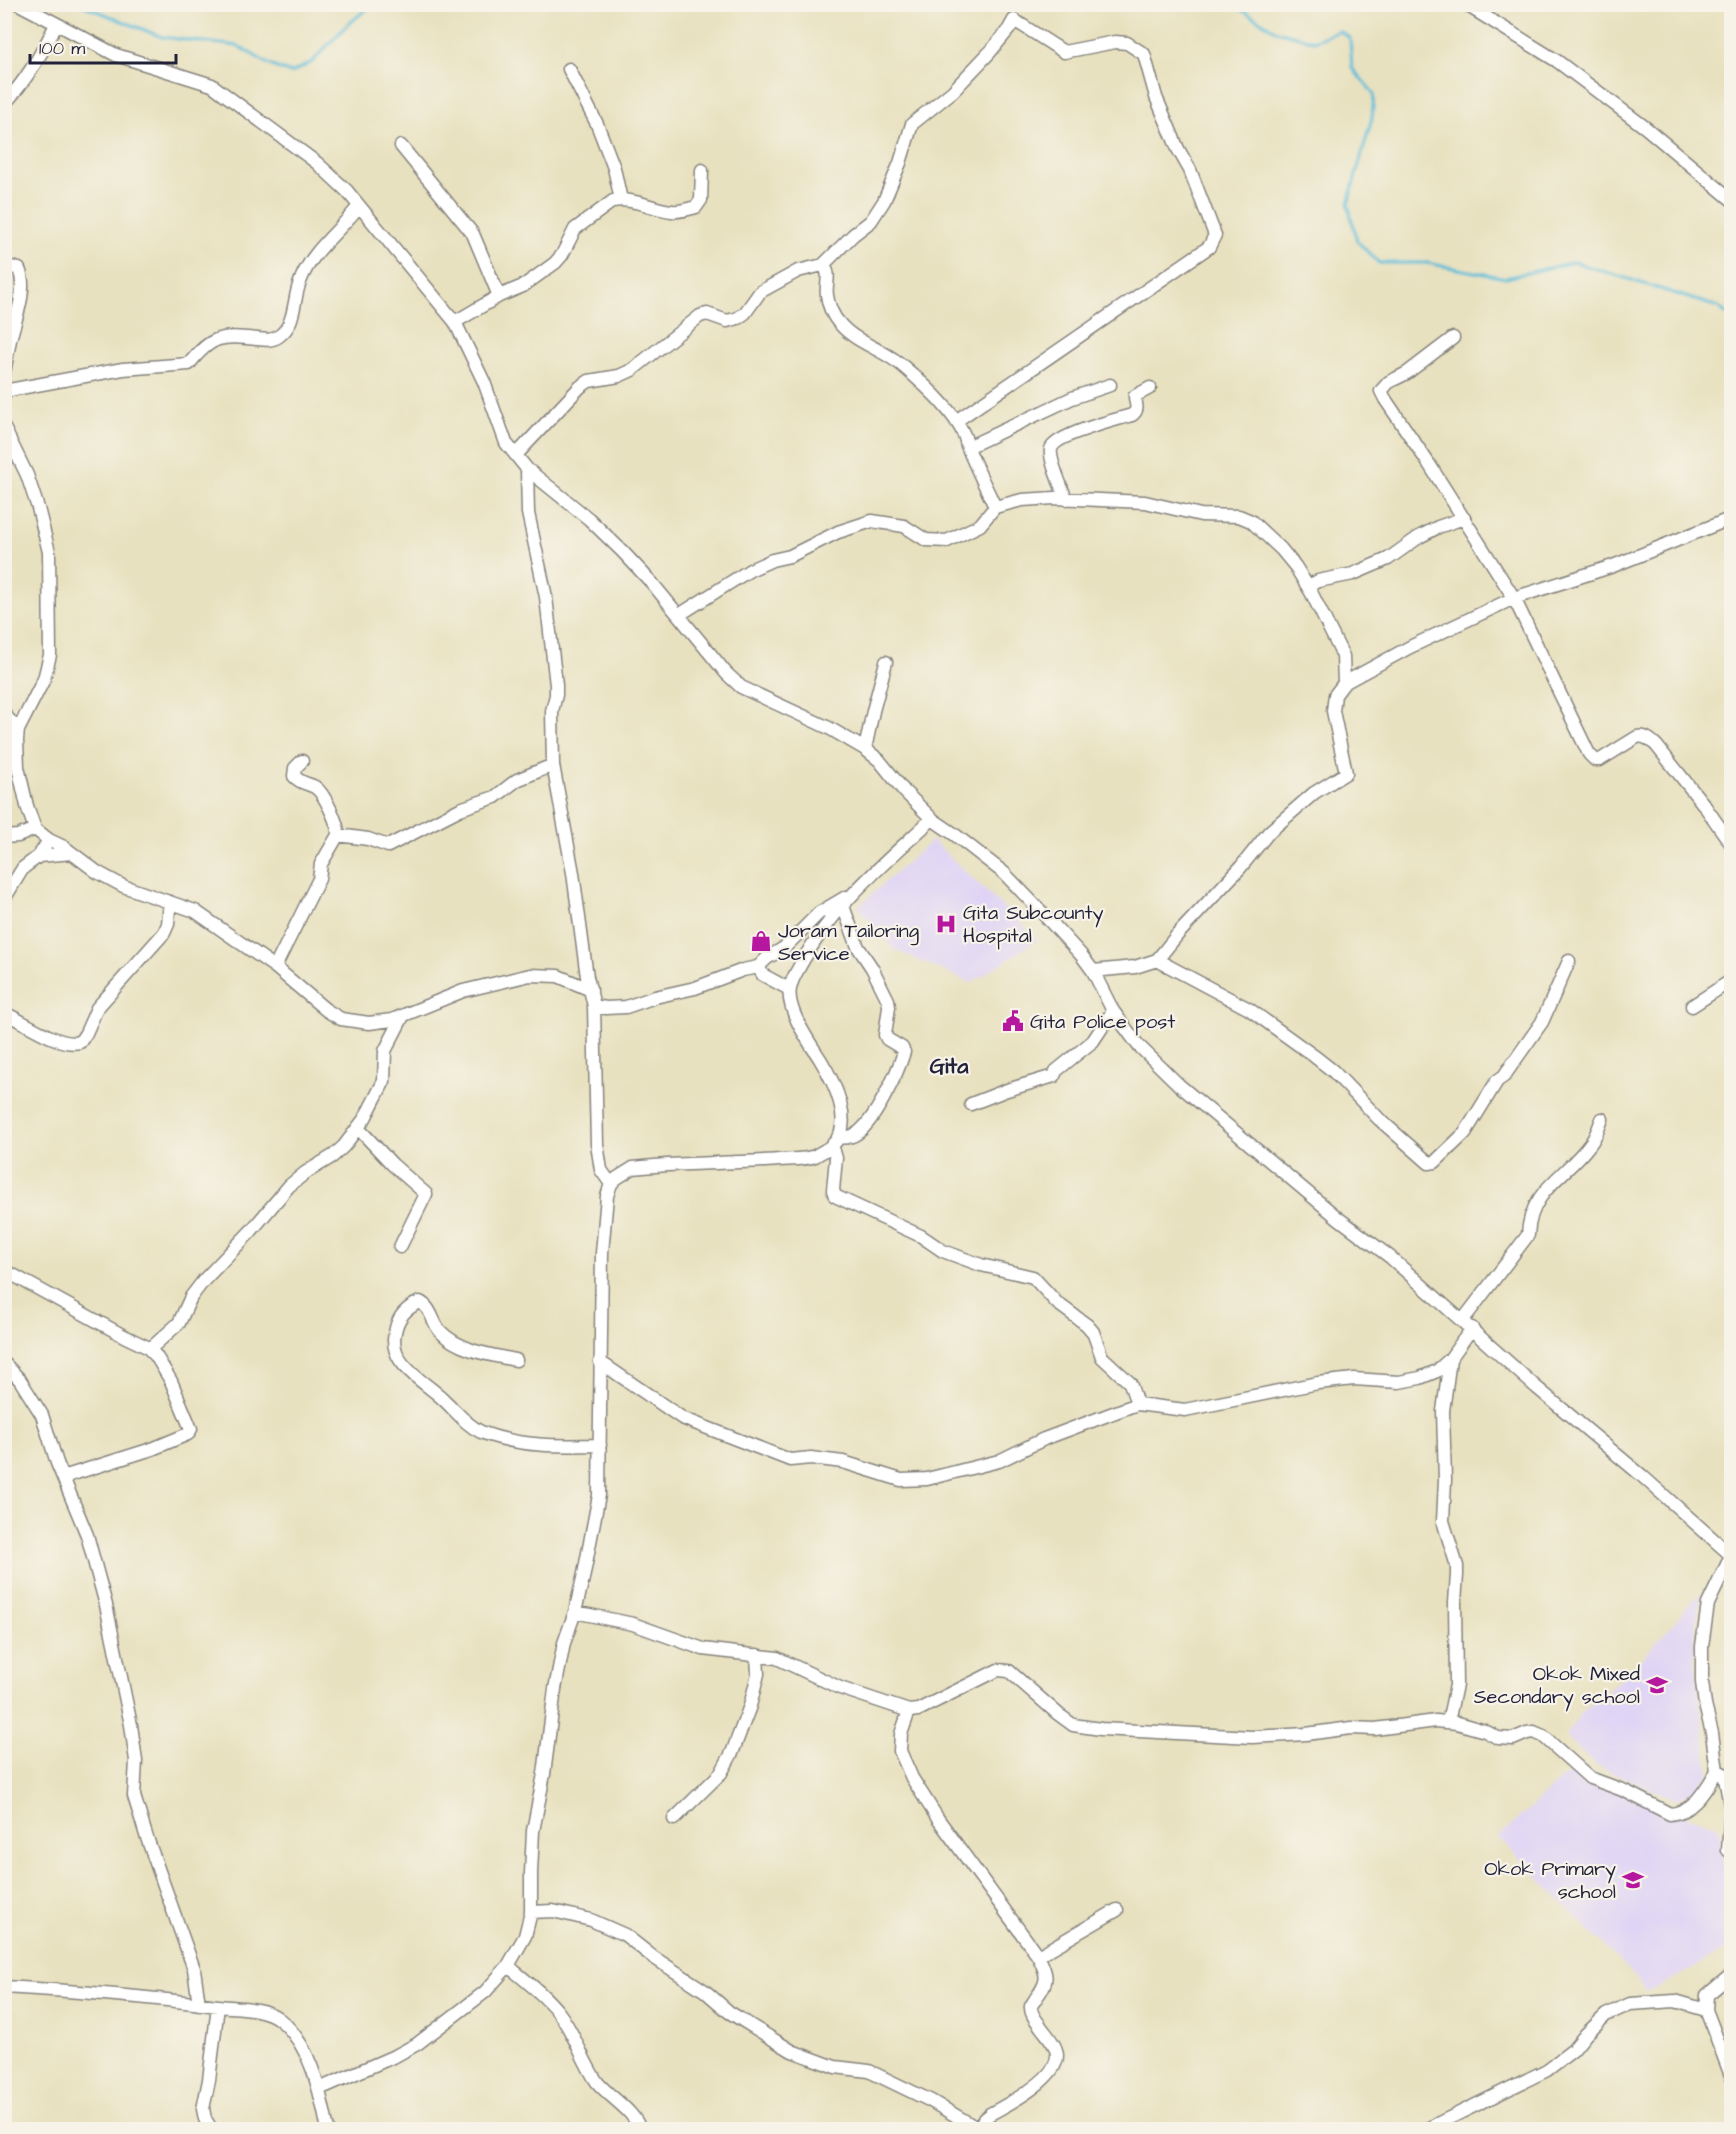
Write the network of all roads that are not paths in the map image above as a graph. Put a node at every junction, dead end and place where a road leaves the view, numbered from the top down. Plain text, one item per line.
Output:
1 (19, 4) edge
2 (1465, 4) edge
3 (56, 24) junction
4 (569, 69) dead end
5 (4, 104) edge
6 (401, 146) dead end
7 (702, 171) dead end
8 (621, 200) junction
9 (1731, 200) edge
10 (359, 206) junction
11 (4, 265) edge
12 (823, 266) junction
13 (499, 296) junction
14 (455, 322) junction
15 (1453, 338) dead end
16 (4, 373) edge
17 (1110, 384) dead end
18 (1150, 388) dead end
19 (4, 392) edge
20 (956, 421) junction
21 (4, 428) edge
22 (968, 447) junction
23 (516, 455) junction
24 (527, 469) junction
25 (1066, 499) junction
26 (995, 507) junction
27 (1464, 518) junction
28 (1731, 518) edge
29 (1308, 586) junction
30 (1514, 598) junction
31 (679, 615) junction
32 (886, 662) dead end
33 (1344, 683) junction
34 (4, 714) edge
35 (18, 730) junction
36 (865, 749) junction
37 (303, 761) dead end
38 (553, 765) junction
39 (932, 819) junction
40 (35, 829) junction
41 (338, 835) junction
42 (4, 837) edge
43 (49, 840) junction
44 (1731, 845) edge
45 (72, 853) junction
46 (39, 856) junction
47 (855, 893) junction
48 (4, 898) edge
49 (170, 902) junction
50 (843, 906) junction
51 (1157, 960) junction
52 (1569, 961) dead end
53 (275, 967) junction
54 (758, 967) junction
55 (1093, 971) junction
56 (1731, 980) edge
57 (789, 989) junction
58 (591, 990) junction
59 (594, 1006) junction
60 (1692, 1006) dead end
61 (1113, 1011) junction
62 (4, 1013) edge
63 (402, 1018) junction
64 (971, 1104) dead end
65 (1602, 1119) dead end
66 (358, 1128) junction
67 (835, 1141) junction
68 (609, 1190) junction
69 (400, 1247) dead end
70 (4, 1270) edge
71 (1467, 1324) junction
72 (150, 1349) junction
73 (1450, 1359) junction
74 (516, 1360) dead end
75 (600, 1362) junction
76 (4, 1363) edge
77 (1137, 1404) junction
78 (600, 1445) junction
79 (63, 1477) junction
80 (1731, 1556) edge
81 (575, 1612) junction
82 (757, 1655) junction
83 (909, 1711) junction
84 (1448, 1722) junction
85 (1718, 1770) junction
86 (674, 1819) dead end
87 (1731, 1853) edge
88 (1117, 1910) dead end
89 (531, 1912) junction
90 (1038, 1956) junction
91 (508, 1966) junction
92 (1731, 1974) edge
93 (4, 1987) edge
94 (199, 2004) junction
95 (218, 2006) junction
96 (1706, 2010) junction
97 (1731, 2078) edge
98 (319, 2089) junction
99 (980, 2129) edge
100 (212, 2130) edge
101 (328, 2130) edge
102 (640, 2130) edge
103 (1425, 2130) edge

1 - 3 street
2 - 9 street
3 - 5 street
3 - 10 street
4 - 8 street
6 - 13 street
7 - 8 street
8 - 13 street
10 - 14 street
10 - 19 street
11 - 16 street
12 - 20 street
12 - 20 street
12 - 23 street
13 - 14 street
14 - 23 street
15 - 27 street
17 - 22 street
18 - 25 street
20 - 22 street
21 - 35 street
22 - 26 street
23 - 24 street
24 - 31 street
24 - 38 street
25 - 26 street
25 - 29 street
26 - 31 street
27 - 29 street
27 - 30 street
28 - 30 street
29 - 33 street
30 - 33 street
30 - 44 street
31 - 36 street
32 - 36 street
33 - 51 street
34 - 35 street
35 - 40 street
36 - 39 street
37 - 41 street
38 - 41 street
38 - 58 street
39 - 47 street
39 - 55 street
40 - 42 street
40 - 43 street
41 - 53 street
43 - 45 street
43 - 46 street
45 - 46 street
45 - 49 street
46 - 48 street
47 - 50 street
47 - 54 street
49 - 53 street
49 - 62 street
50 - 57 street
50 - 67 street
51 - 52 street
51 - 55 street
53 - 63 street
54 - 57 street
54 - 59 street
55 - 61 street
56 - 60 street
57 - 67 street
58 - 59 street
58 - 63 street
59 - 68 street
61 - 64 street
61 - 71 street
63 - 66 street
65 - 71 street
66 - 69 street
66 - 72 street
67 - 68 street
67 - 77 street
68 - 75 street
70 - 72 street
71 - 73 street
71 - 80 street
72 - 79 street
73 - 77 street
73 - 84 street
74 - 78 street
75 - 77 street
75 - 78 street
76 - 79 street
78 - 81 street
79 - 94 street
80 - 85 street
81 - 82 street
81 - 89 street
82 - 83 street
82 - 86 street
83 - 84 street
83 - 90 street
84 - 85 street
85 - 87 street
88 - 90 street
89 - 91 street
89 - 99 street
90 - 99 street
91 - 98 street
91 - 102 street
92 - 96 street
93 - 94 street
94 - 95 street
95 - 98 street
95 - 100 street
96 - 97 street
96 - 103 street
98 - 101 street

